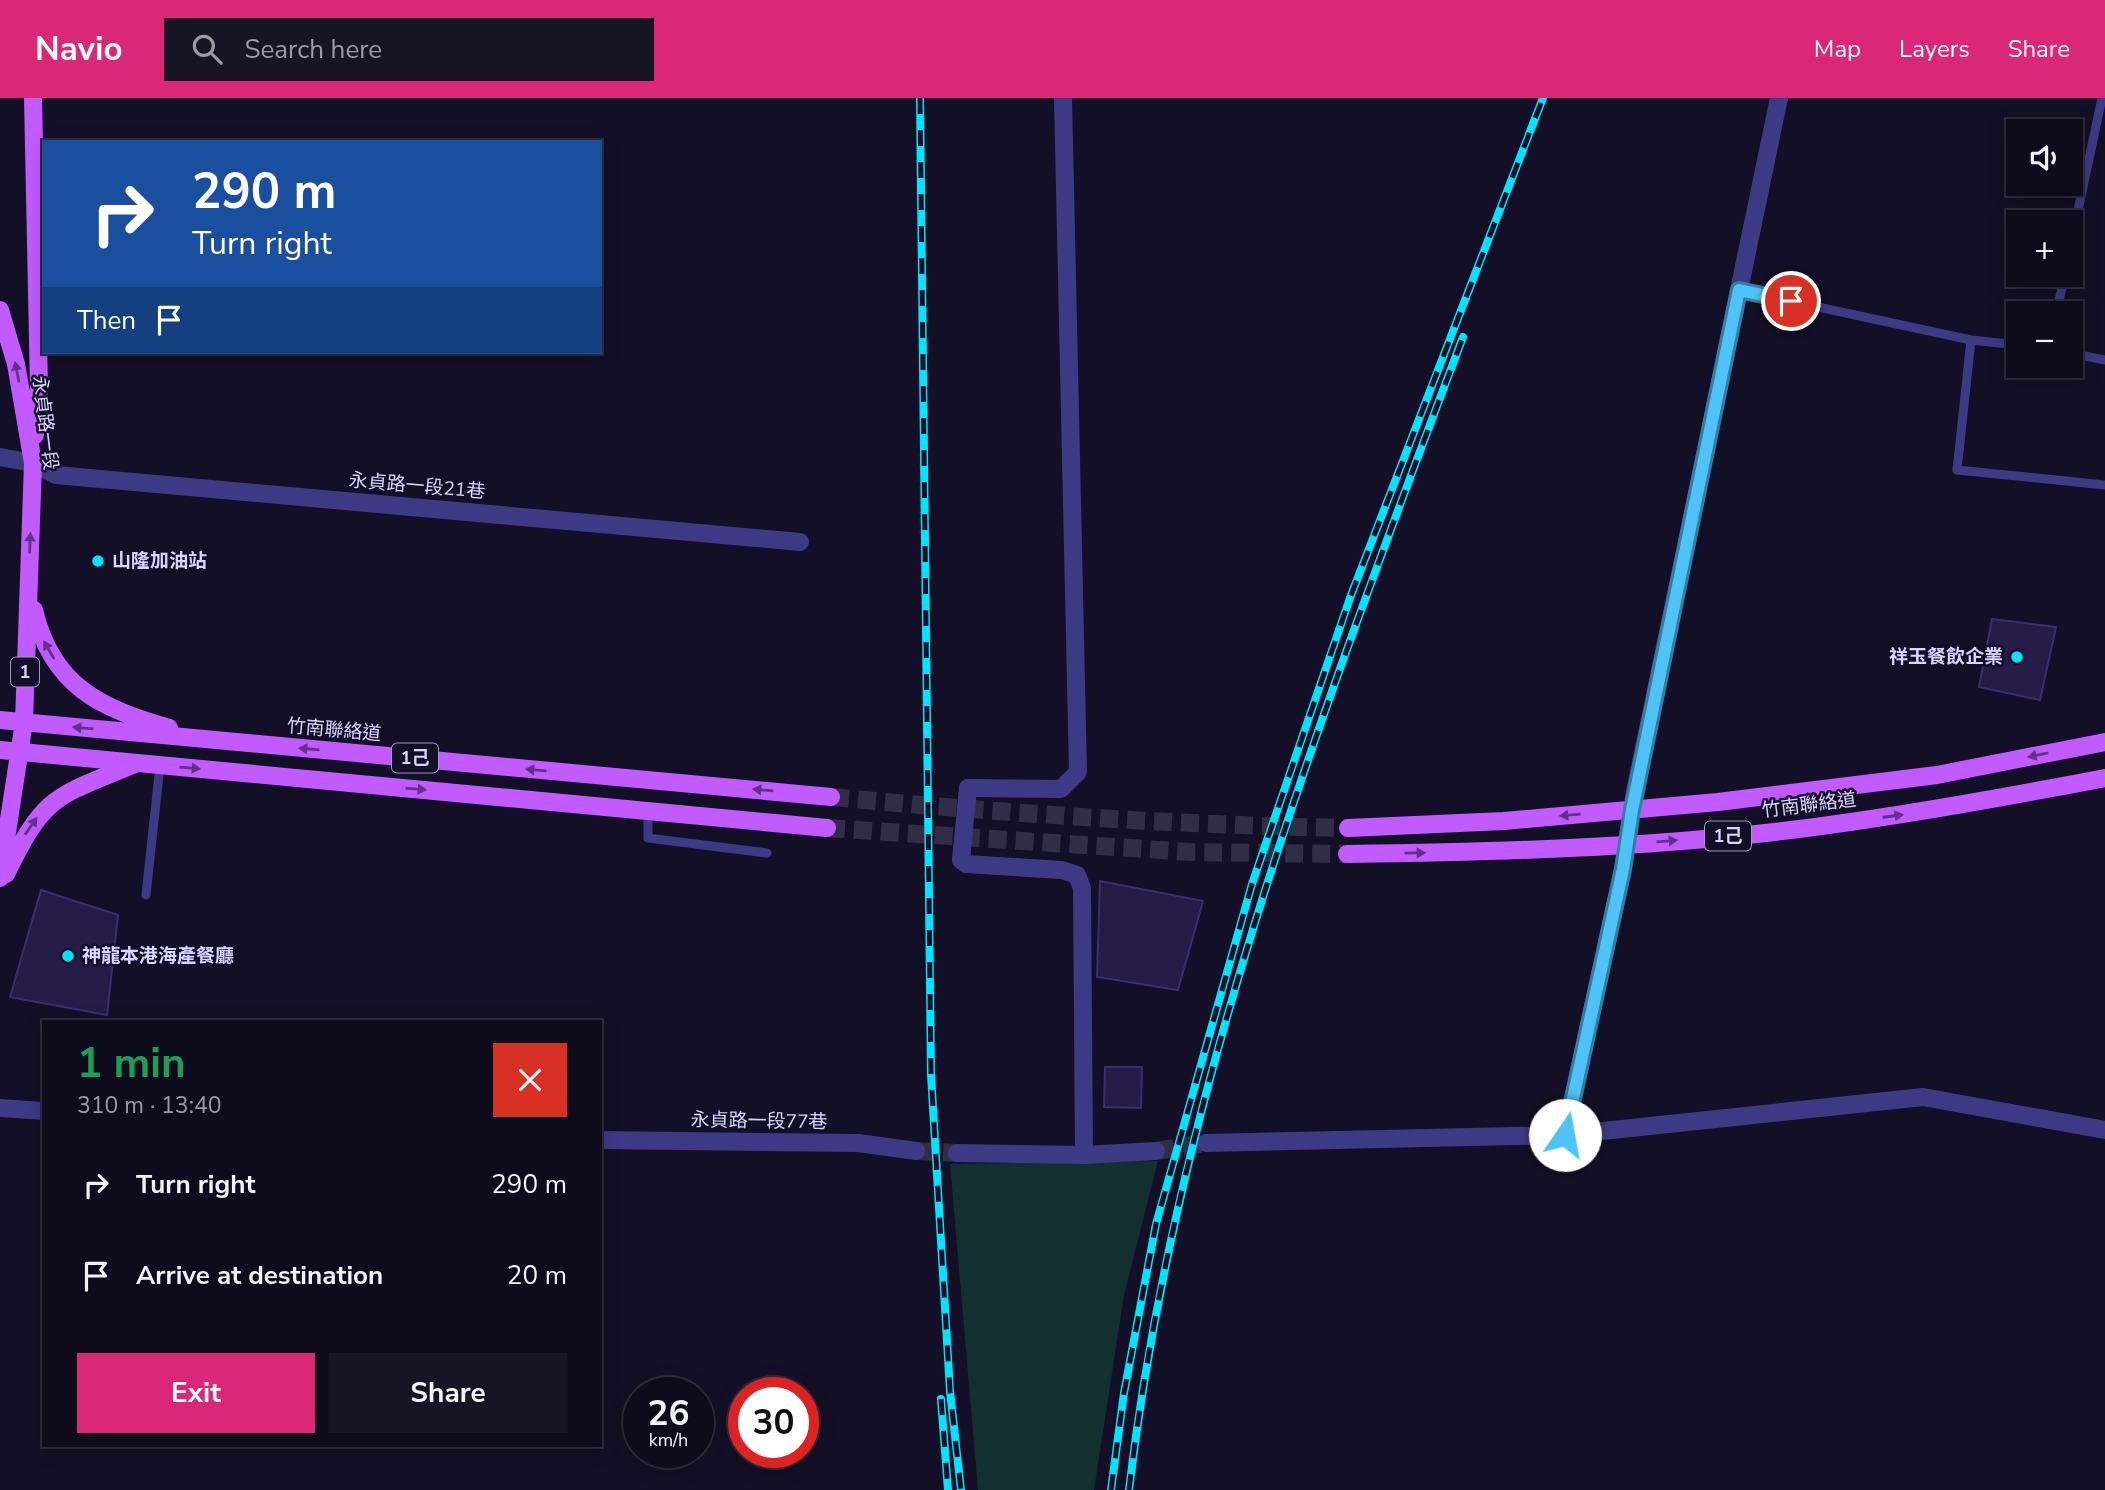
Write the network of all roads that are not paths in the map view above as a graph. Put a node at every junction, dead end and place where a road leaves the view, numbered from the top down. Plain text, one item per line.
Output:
1 (1063, 98) edge
2 (1779, 98) edge
3 (2102, 98) edge
4 (35, 100) edge
5 (2078, 210) edge
6 (1739, 290) junction
7 (0, 310) edge
8 (1971, 340) junction
9 (2006, 344) edge
10 (2083, 356) edge
11 (2105, 360) edge
12 (0, 457) edge
13 (33, 463) junction
14 (2105, 485) edge
15 (800, 542) dead end
16 (28, 586) junction
17 (0, 720) edge
18 (23, 722) junction
19 (210, 740) junction
20 (2105, 742) edge
21 (0, 750) edge
22 (19, 751) junction
23 (139, 763) junction
24 (160, 765) junction
25 (2105, 778) edge
26 (831, 797) tunnel mouth
27 (1632, 810) junction
28 (648, 811) junction
29 (827, 828) tunnel mouth
30 (1348, 828) tunnel mouth
31 (1627, 845) junction
32 (767, 853) dead end
33 (1347, 854) tunnel mouth
34 (0, 878) edge
35 (0, 887) edge
36 (146, 895) dead end
37 (0, 1108) edge
38 (42, 1111) edge
39 (2105, 1130) edge
40 (1565, 1135) junction
41 (602, 1140) edge
42 (1206, 1143) tunnel mouth
43 (916, 1151) tunnel mouth
44 (1156, 1151) tunnel mouth
45 (957, 1153) tunnel mouth
46 (1084, 1155) junction

1 - 46 street, bridge
2 - 6 street
3 - 5 lane
4 - 13 main road
6 - 8 lane
6 - 27 street
13 -> 7 main road, 永貞路一段 / 1
8 - 9 lane
8 - 14 lane
10 - 11 lane
12 - 13 street, 永貞路一段21巷
13 - 15 street, 永貞路一段21巷
16 -> 13 main road, 永貞路一段 / 1
16 - 18 main road, 永貞路一段 / 1
19 -> 16 main road
17 - 18 main road, 竹南聯絡道 / 1己
19 -> 18 main road, 竹南聯絡道 / 1己
18 - 22 main road, 永貞路一段 / 1
26 -> 19 main road, 竹南聯絡道 / 1己
20 -> 27 main road, 竹南聯絡道 / 1己
21 - 22 main road, 1己
22 - 23 main road, 1己
22 - 34 main road, 永貞路一段 / 1
23 - 24 main road, 1己
35 -> 23 main road
24 -> 28 main road, 1己
24 - 36 lane
31 -> 25 main road, 竹南聯絡道 / 1己
27 -> 30 main road, 竹南聯絡道 / 1己
27 - 31 street
28 - 29 main road, 1己
28 - 32 lane
33 -> 31 main road, 竹南聯絡道 / 1己
31 - 40 street
37 - 38 street
39 - 40 street
40 - 42 street
41 - 43 street, 永貞路一段77巷
44 - 46 street
45 - 46 street

